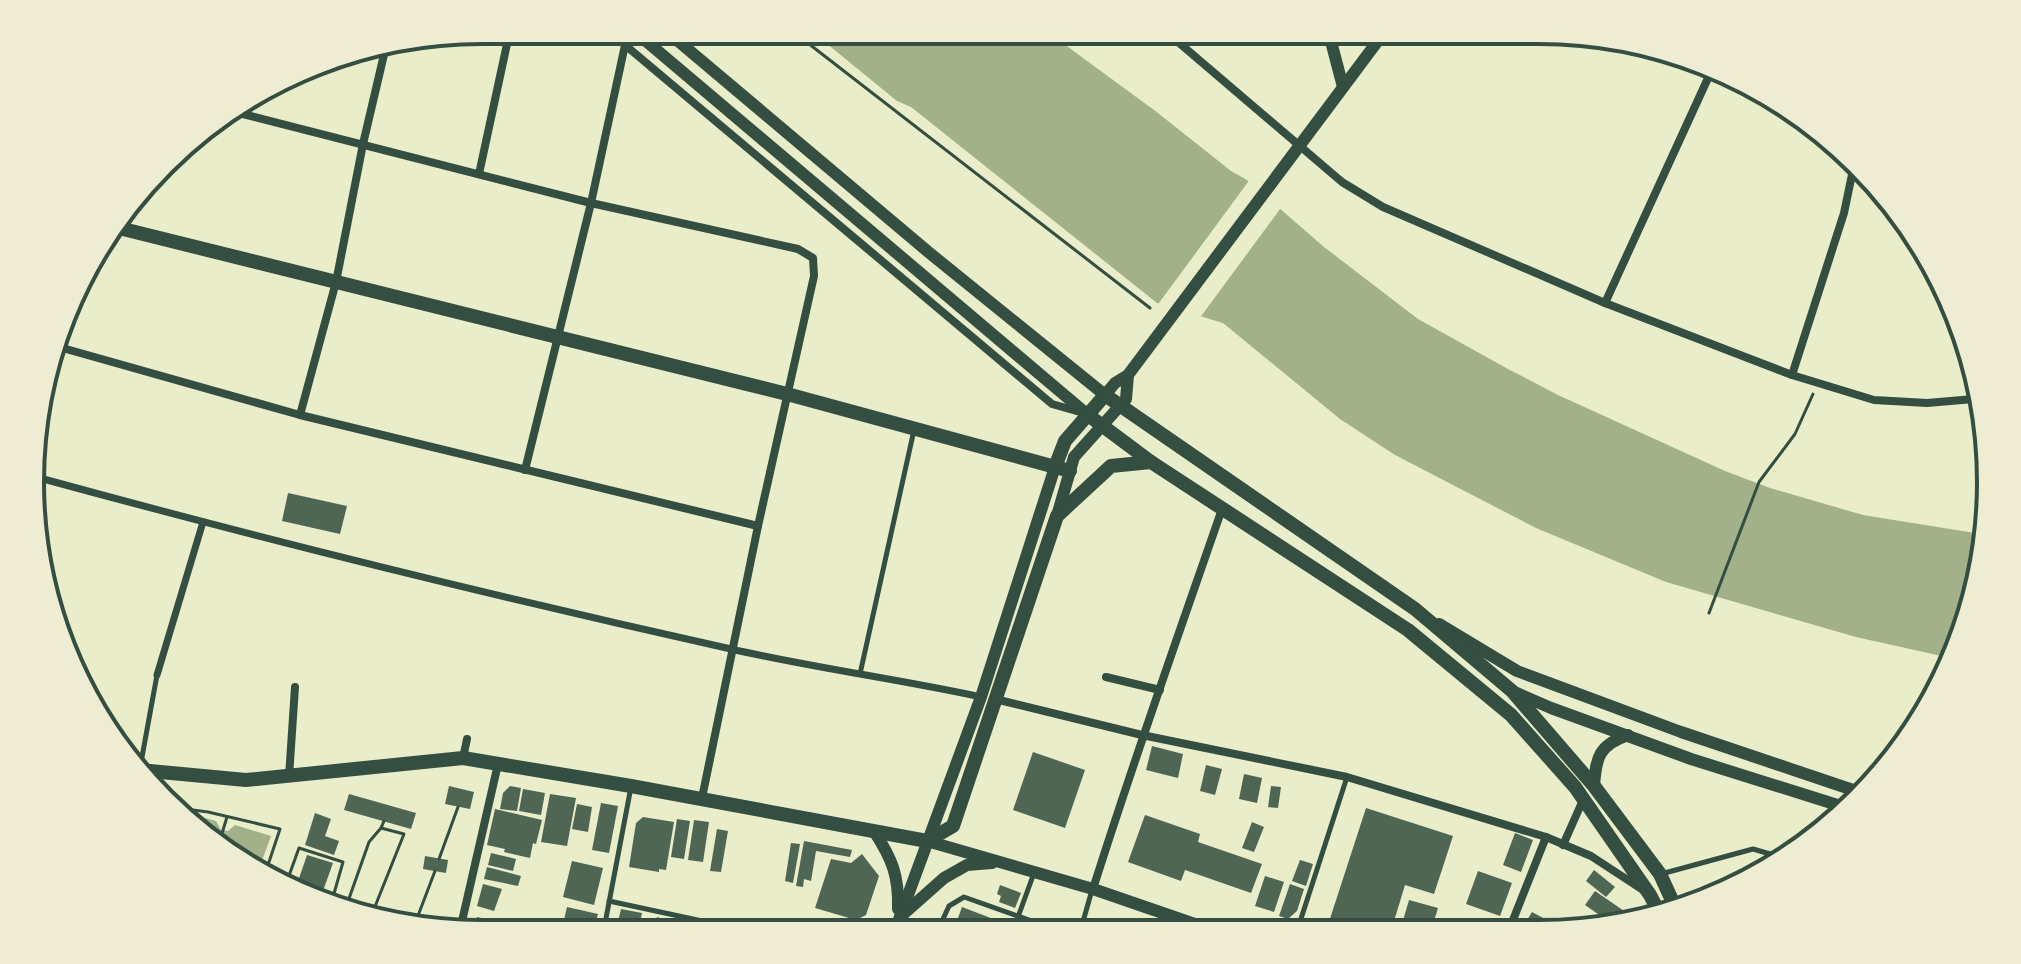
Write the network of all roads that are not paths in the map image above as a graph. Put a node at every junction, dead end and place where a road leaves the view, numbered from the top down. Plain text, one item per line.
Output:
1 (507, 44) edge
2 (650, 44) edge
3 (682, 44) edge
4 (1181, 44) edge
5 (1332, 44) edge
6 (1375, 44) edge
7 (625, 45) joint
8 (384, 55) edge
9 (1708, 78) edge
10 (1343, 87) junction
11 (245, 114) edge
12 (363, 144) junction
13 (1300, 144) junction
14 (479, 174) junction
15 (1852, 175) edge
16 (591, 203) junction
17 (125, 229) edge
18 (336, 282) junction
19 (1605, 303) junction
20 (558, 338) junction
21 (65, 348) edge
22 (1128, 375) junction
23 (1792, 375) junction
24 (787, 394) junction
25 (1105, 395) junction
26 (1969, 399) edge
27 (1120, 405) junction
28 (300, 415) junction
29 (1088, 415) junction
30 (1102, 425) junction
31 (914, 429) junction
32 (1151, 462) junction
33 (1062, 469) junction
34 (525, 470) junction
35 (44, 479) edge
36 (1222, 509) junction
37 (1057, 516) junction
38 (203, 522) junction
39 (758, 526) junction
40 (1415, 609) junction
41 (1408, 630) junction
42 (732, 650) junction
43 (157, 675) joint
44 (860, 676) junction
45 (1106, 677) dead end
46 (295, 687) dead end
47 (1160, 690) junction
48 (1512, 691) junction
49 (988, 698) junction
50 (1142, 735) junction
51 (1629, 735) junction
52 (467, 739) dead end
53 (142, 758) edge
54 (463, 758) junction
55 (498, 764) junction
56 (153, 771) edge
57 (289, 777) junction
58 (1347, 777) junction
59 (631, 786) junction
60 (1594, 786) junction
61 (1851, 789) edge
62 (702, 798) junction
63 (1583, 799) junction
64 (1835, 804) edge
65 (874, 831) junction
66 (1546, 837) junction
67 (927, 841) junction
68 (1563, 845) junction
69 (1770, 854) edge
70 (1002, 862) junction
71 (1034, 872) junction
72 (1660, 874) junction
73 (1093, 889) junction
74 (1650, 895) junction
75 (1672, 899) edge
76 (609, 901) junction
77 (1655, 904) edge
78 (1018, 917) junction
79 (462, 919) edge
80 (898, 919) junction
81 (606, 920) edge
82 (697, 920) edge
83 (943, 920) edge
84 (1027, 920) edge
85 (1084, 920) edge
86 (1183, 920) edge
87 (1301, 920) edge
88 (1513, 920) edge

1 - 14 street
2 - 29 street
3 - 25 street
4 - 13 street
5 - 10 street
6 - 10 street
7 - 16 street
7 - 29 street
8 - 12 street
9 - 19 street
10 - 13 street
11 - 12 street
12 - 14 street
12 - 18 street
13 - 19 street
13 - 22 street
14 - 16 street
15 - 23 street
16 - 20 street
16 - 24 street
17 - 18 main road
18 - 20 main road
18 - 28 street
19 - 23 street
20 - 24 main road
20 - 34 street
21 - 28 street
22 - 25 street
22 - 27 street
23 - 26 street
24 - 31 main road
24 - 39 street
25 - 27 main road
25 - 29 main road
27 - 30 street
27 - 40 main road
28 - 34 street
29 - 30 main road
29 - 33 main road
30 - 32 main road
30 - 33 street
31 - 33 main road
31 - 44 lane
32 - 36 main road
32 - 37 main road
33 - 37 street
33 - 49 street
34 - 39 street
35 - 38 street
36 - 41 main road
36 - 47 street
37 - 49 main road
38 - 42 street
38 - 43 street
39 - 42 street
40 - 48 main road
40 - 61 street
41 - 48 main road
41 - 63 main road
42 - 44 street
42 - 62 street
43 - 53 lane
44 - 49 street
45 - 47 street
46 - 57 street
47 - 50 street
48 - 51 street
48 - 60 main road
49 - 50 street
49 - 67 main road
50 - 58 street
50 - 73 street
51 - 60 street
51 - 64 street
52 - 54 street
54 - 55 main road
54 - 57 main road
55 - 59 main road
55 - 79 street
56 - 57 main road
58 - 66 street
58 - 87 lane
59 - 62 main road
59 - 76 lane
60 - 72 main road
62 - 65 main road
63 - 68 street
63 - 74 main road
65 - 67 main road
65 - 80 street
66 - 68 street
66 - 88 street
67 - 70 street
67 - 80 street
68 - 74 street
69 - 72 lane
70 - 71 street
70 - 80 street
71 - 73 street
71 - 78 lane
72 - 75 main road
73 - 85 lane
73 - 86 street
74 - 77 main road
76 - 81 lane
76 - 82 lane
78 - 83 lane
78 - 84 lane

